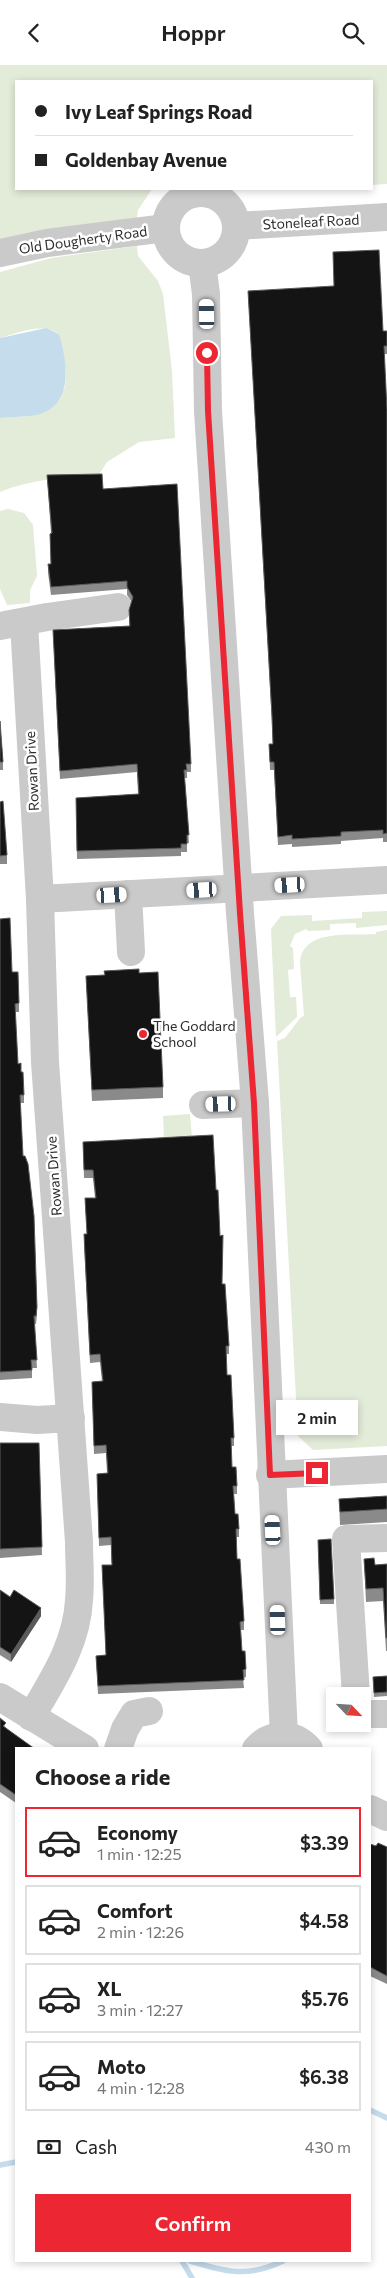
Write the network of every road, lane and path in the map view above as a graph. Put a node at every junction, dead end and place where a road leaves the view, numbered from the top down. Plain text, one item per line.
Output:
1 (387, 217) edge
2 (236, 226) junction
3 (166, 228) junction
4 (0, 253) edge
5 (202, 263) junction
6 (118, 607) dead end
7 (12, 624) edge
8 (387, 880) edge
9 (238, 888) junction
10 (128, 894) junction
11 (40, 899) junction
12 (131, 952) dead end
13 (254, 1103) junction
14 (202, 1105) dead end
15 (0, 1417) edge
16 (71, 1418) junction
17 (387, 1469) edge
18 (270, 1475) junction
19 (387, 1538) edge
20 (355, 1687) edge
21 (0, 1697) edge
22 (149, 1711) dead end
23 (371, 1714) edge
24 (387, 1714) edge
25 (31, 1717) junction
26 (284, 1736) junction
27 (82, 1747) edge
28 (119, 1747) edge
29 (258, 1747) edge
30 (307, 1747) edge
31 (371, 1809) edge
32 (387, 1817) edge

1 - 2 street, Stoneleaf Road
2 - 3 street
2 - 5 street
3 - 4 street, Old Dougherty Road
3 - 5 street
5 - 9 street
6 - 7 street
7 - 11 street, Rowan Drive
8 - 9 street
9 - 10 street
9 - 13 street
10 - 11 street
10 - 12 street
11 - 16 street, Rowan Drive
13 - 14 street
13 - 18 street
15 - 16 street
16 - 25 street, Rowan Drive
17 - 18 street
18 - 26 street
19 - 20 street
21 - 25 street
22 - 28 street
23 - 24 street
25 - 27 street
26 - 29 street
26 - 30 street
31 - 32 street

